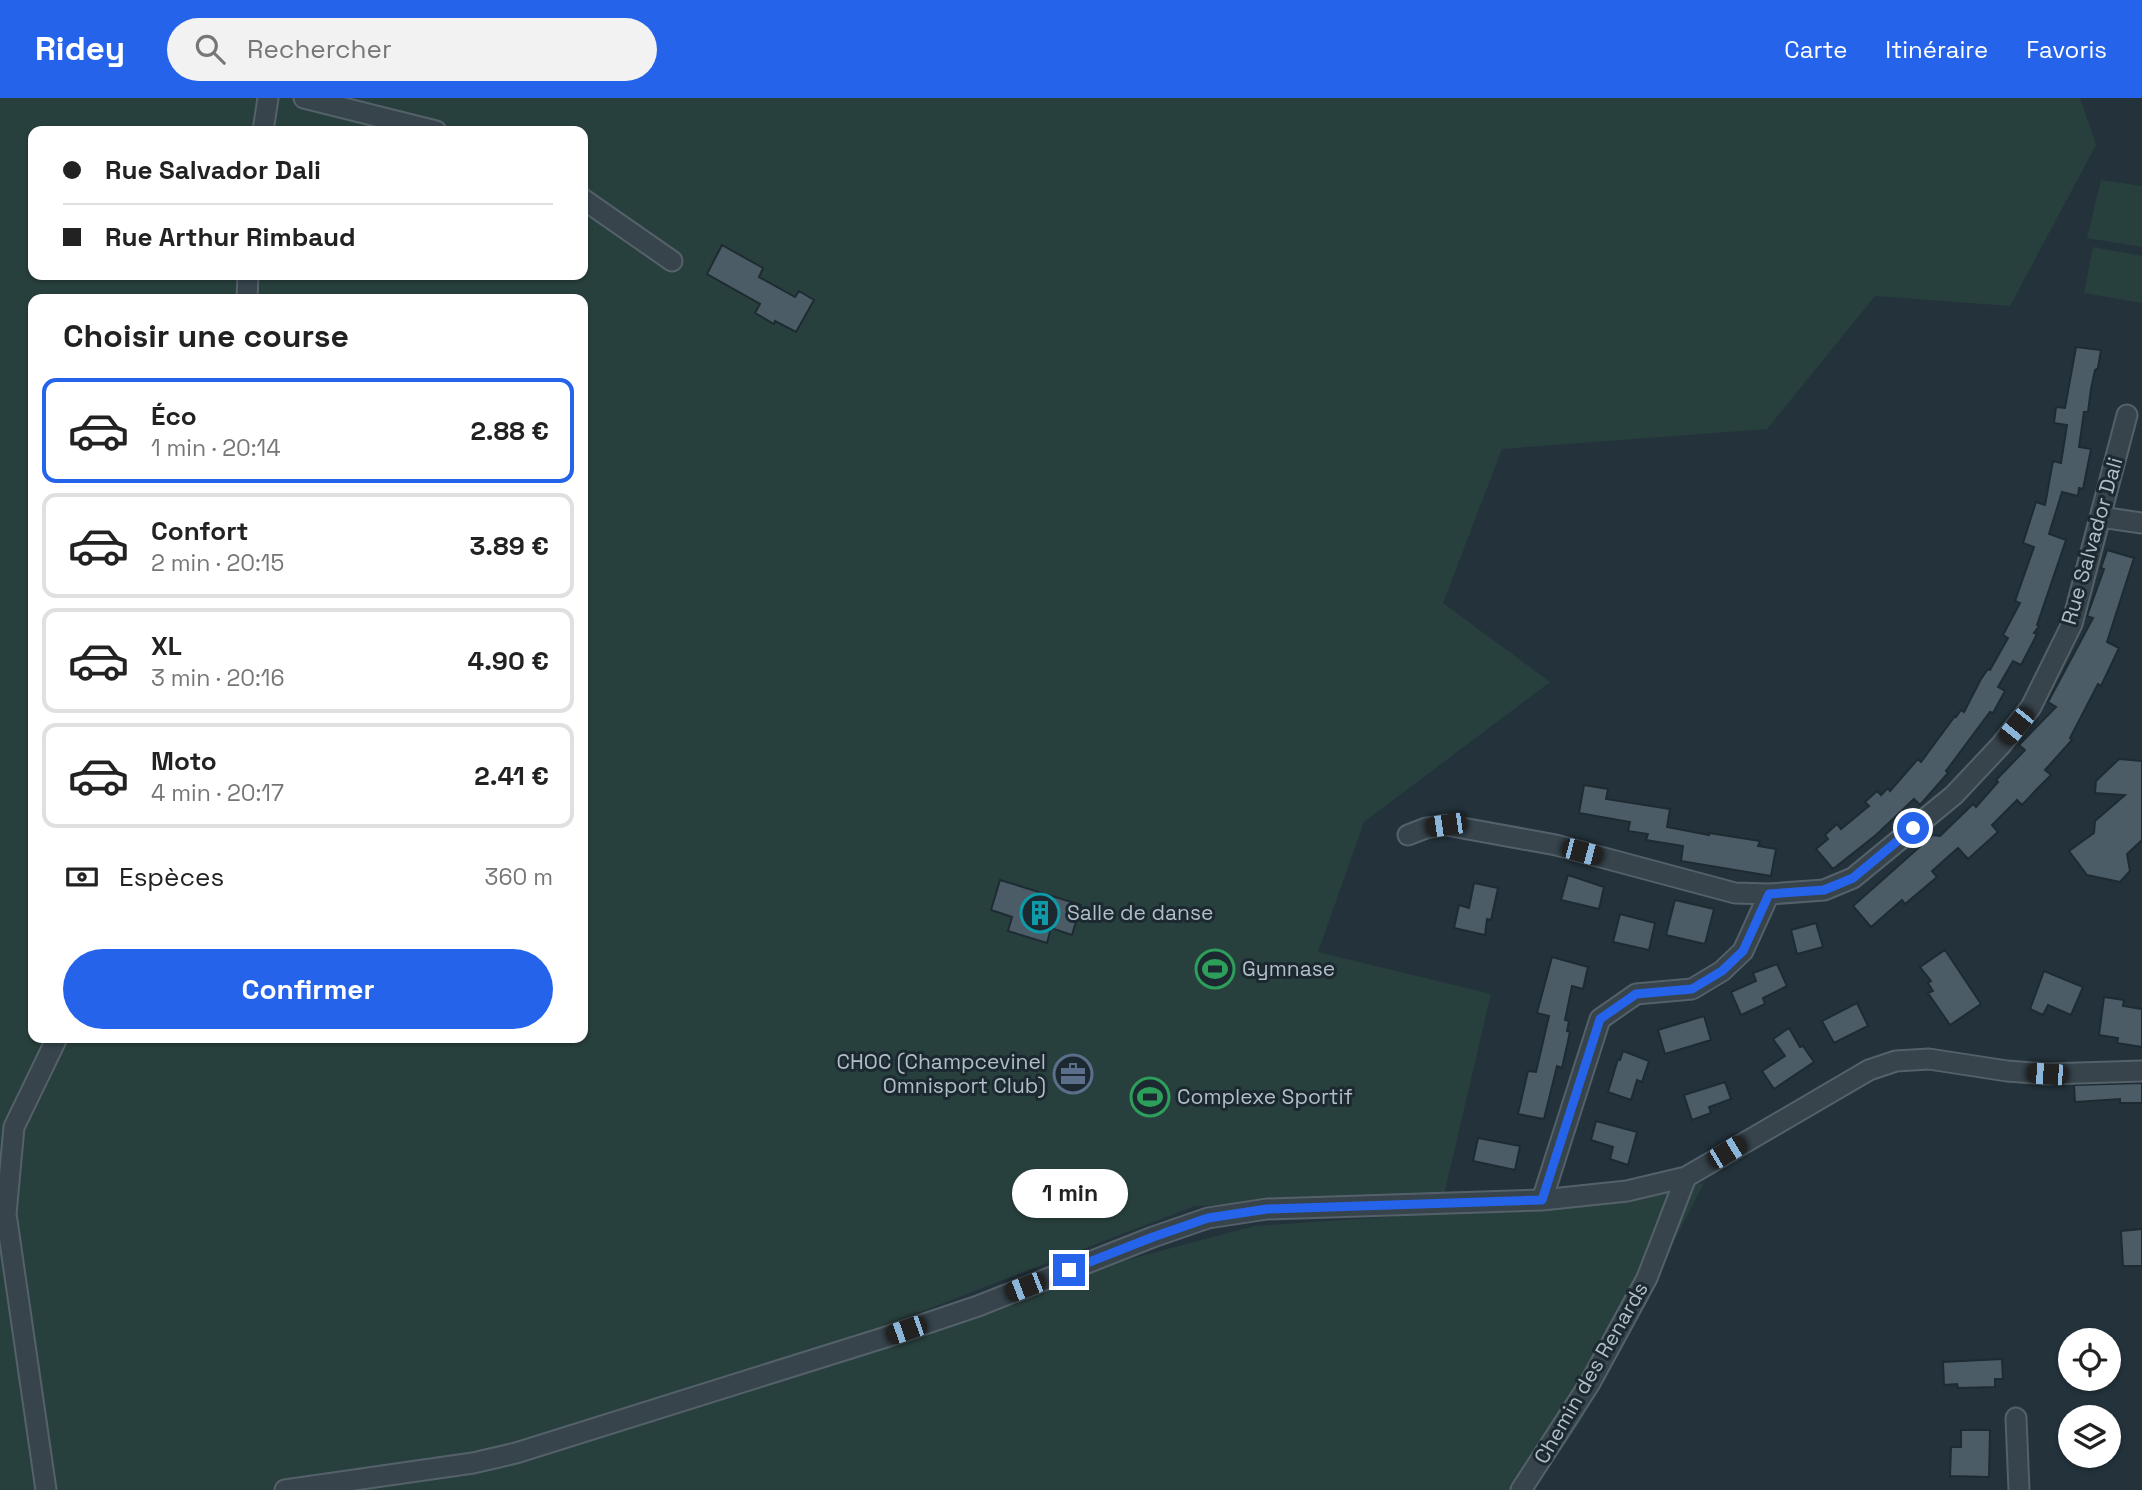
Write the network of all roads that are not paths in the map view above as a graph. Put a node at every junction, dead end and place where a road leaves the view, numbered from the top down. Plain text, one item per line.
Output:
1 (268, 98) edge
2 (304, 98) edge
3 (264, 126) edge
4 (416, 126) edge
5 (588, 202) edge
6 (672, 261) dead end
7 (2127, 415) dead end
8 (2101, 517) junction
9 (2142, 523) edge
10 (1408, 835) dead end
11 (1769, 894) junction
12 (55, 1043) edge
13 (2142, 1071) edge
14 (1686, 1177) junction
15 (1542, 1200) junction
16 (6, 1258) edge
17 (2016, 1418) dead end
18 (46, 1490) edge
19 (285, 1490) edge
20 (1521, 1490) edge
21 (2019, 1490) edge

1 - 3 street
2 - 4 street
5 - 6 street
7 - 8 street, Rue Salvador Dali
8 - 9 street
8 - 11 street, Rue Salvador Dali
10 - 11 street, Rue Salvador Dali
11 - 15 street
12 - 16 street
13 - 14 street
14 - 15 street
14 - 20 street, Chemin des Renards
15 - 19 street
16 - 18 street
17 - 21 street

